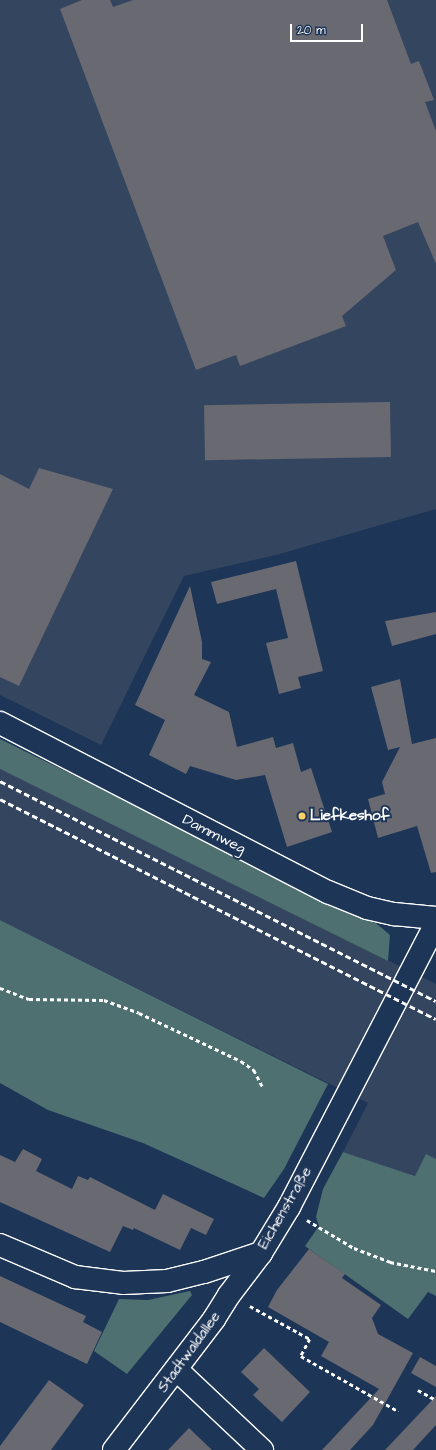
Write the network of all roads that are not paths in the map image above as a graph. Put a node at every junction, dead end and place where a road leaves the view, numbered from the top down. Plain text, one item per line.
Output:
1 (0, 723) edge
2 (436, 918) edge
3 (436, 924) edge
4 (0, 1245) edge
5 (262, 1253) junction
6 (177, 1370) junction
7 (114, 1450) edge
8 (262, 1450) edge

1 - 2 street, Dammweg
3 - 5 street, Eichenstraße
4 - 5 street, Eichenstraße
5 - 6 street, Stadtwaldallee
6 - 7 street, Stadtwaldallee
6 - 8 street

